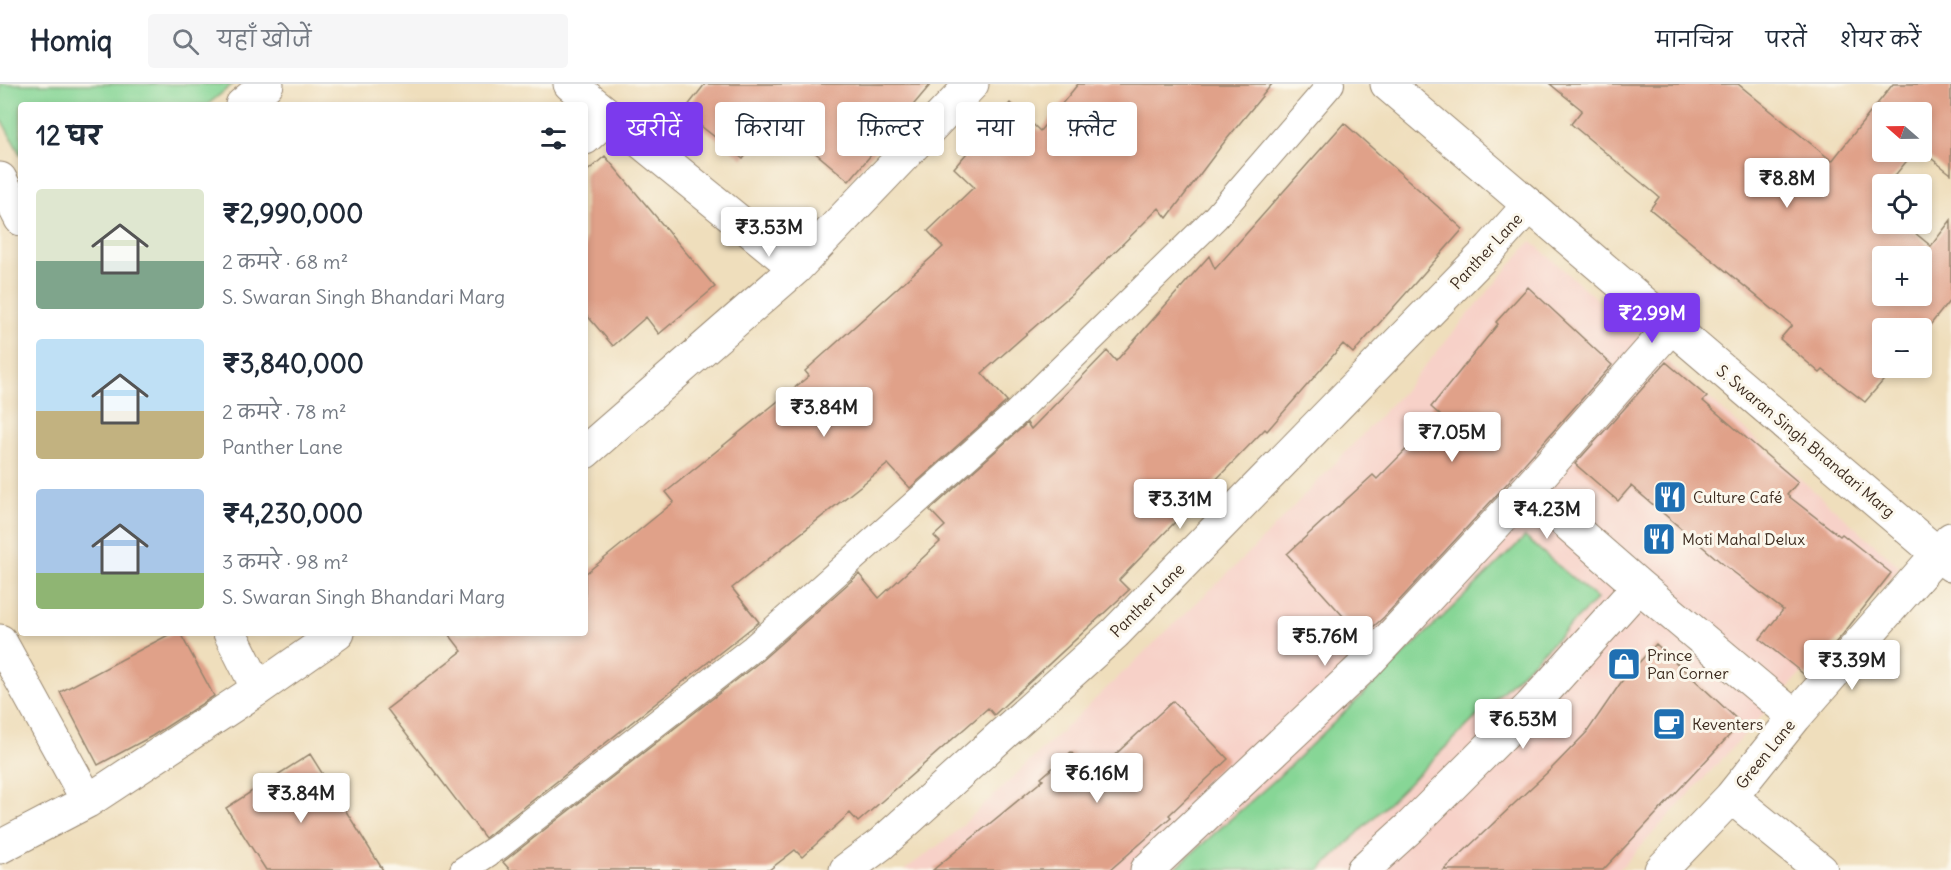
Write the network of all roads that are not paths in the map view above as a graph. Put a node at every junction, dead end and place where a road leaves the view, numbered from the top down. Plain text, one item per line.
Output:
1 (267, 84) edge
2 (570, 84) edge
3 (1331, 84) edge
4 (1387, 84) edge
5 (968, 85) edge
6 (246, 102) edge
7 (606, 114) edge
8 (606, 119) edge
9 (588, 135) edge
10 (658, 156) edge
11 (0, 179) edge
12 (1529, 205) junction
13 (18, 213) edge
14 (796, 268) junction
15 (1671, 327) junction
16 (588, 449) edge
17 (1528, 489) junction
18 (1947, 553) edge
19 (1638, 586) junction
20 (232, 636) edge
21 (334, 636) edge
22 (0, 641) edge
23 (258, 689) junction
24 (1795, 717) junction
25 (1731, 797) junction
26 (88, 801) junction
27 (0, 848) edge
28 (463, 870) edge
29 (846, 870) edge
30 (1148, 870) edge
31 (1363, 870) edge
32 (1661, 870) edge
33 (1821, 870) edge

1 - 6 street
2 - 7 street
3 - 28 lane
4 - 12 street, S. Swaran Singh Bhandari Marg
5 - 14 street
8 - 9 street
10 - 14 street
11 - 13 street
12 - 15 street, S. Swaran Singh Bhandari Marg
12 - 29 street, Panther Lane
14 - 16 street
15 - 17 street
15 - 18 street, S. Swaran Singh Bhandari Marg
17 - 19 street
17 - 30 street
18 - 24 street, Green Lane
19 - 24 street
19 - 31 street
20 - 23 street
21 - 23 street
22 - 26 street
23 - 26 street
24 - 25 street, Green Lane
25 - 32 street, Green Lane
25 - 33 street
26 - 27 street

